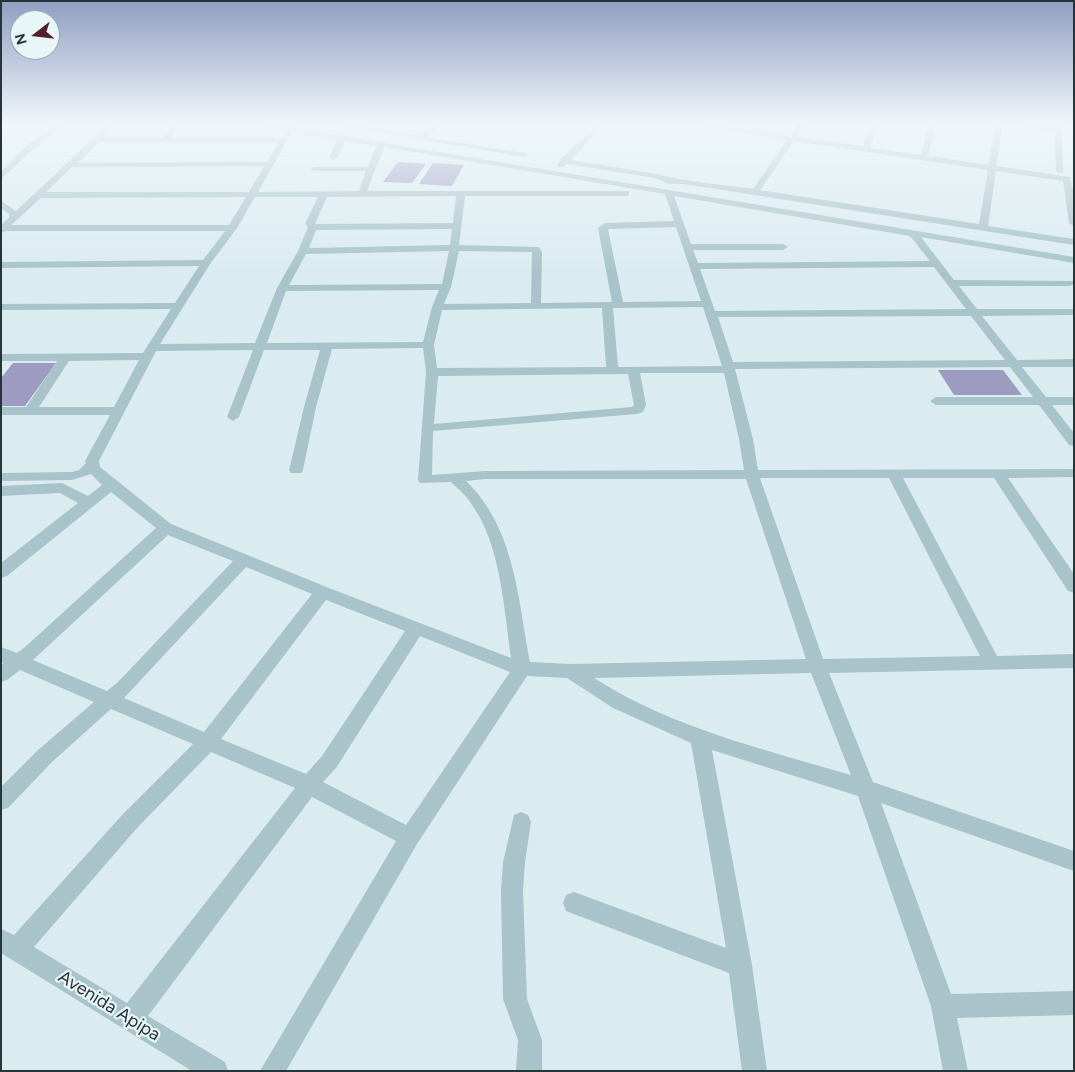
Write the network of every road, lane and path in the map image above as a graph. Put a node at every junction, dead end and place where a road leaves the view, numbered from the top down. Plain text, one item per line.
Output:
1 (61, 173) edge
2 (265, 173) edge
3 (370, 173) edge
4 (548, 173) edge
5 (639, 173) edge
6 (768, 173) edge
7 (990, 173) edge
8 (1026, 173) edge
9 (554, 174) joint
10 (668, 192) junction
11 (755, 192) junction
12 (39, 194) junction
13 (252, 194) junction
14 (324, 194) junction
15 (362, 194) junction
16 (461, 194) junction
17 (1072, 201) edge
18 (1, 204) edge
19 (13, 219) junction
20 (1074, 223) edge
21 (679, 224) junction
22 (458, 226) junction
23 (313, 227) junction
24 (983, 227) junction
25 (232, 228) junction
26 (2, 229) edge
27 (913, 233) junction
28 (1074, 242) edge
29 (688, 247) junction
30 (783, 247) dead end
31 (454, 250) junction
32 (302, 252) junction
33 (1074, 260) edge
34 (206, 264) junction
35 (937, 264) junction
36 (1, 265) edge
37 (694, 266) junction
38 (951, 283) junction
39 (1069, 283) dead end
40 (446, 287) junction
41 (282, 288) junction
42 (613, 304) junction
43 (536, 305) junction
44 (180, 306) junction
45 (1, 307) edge
46 (437, 307) junction
47 (709, 309) junction
48 (1074, 312) edge
49 (975, 313) junction
50 (428, 345) junction
51 (327, 346) junction
52 (261, 348) junction
53 (149, 352) junction
54 (65, 357) junction
55 (1, 358) edge
56 (1074, 363) edge
57 (1014, 364) junction
58 (729, 368) junction
59 (612, 370) junction
60 (633, 370) junction
61 (432, 372) junction
62 (936, 400) dead end
63 (1041, 401) junction
64 (1074, 401) edge
65 (1, 411) edge
66 (30, 411) junction
67 (118, 411) junction
68 (233, 417) dead end
69 (427, 428) junction
70 (1074, 442) edge
71 (92, 465) junction
72 (296, 470) dead end
73 (1074, 473) edge
74 (894, 474) junction
75 (998, 474) junction
76 (752, 475) junction
77 (1, 477) edge
78 (454, 477) junction
79 (111, 486) junction
80 (1, 491) edge
81 (89, 503) junction
82 (166, 528) junction
83 (244, 559) junction
84 (1, 572) edge
85 (1074, 587) edge
86 (323, 592) junction
87 (416, 628) junction
88 (10, 658) edge
89 (1074, 661) edge
90 (993, 664) junction
91 (817, 666) junction
92 (522, 668) junction
93 (570, 671) junction
94 (1, 675) edge
95 (107, 700) junction
96 (700, 738) junction
97 (207, 743) junction
98 (308, 785) junction
99 (866, 790) junction
100 (1, 801) edge
101 (521, 822) dead end
102 (410, 837) junction
103 (1074, 861) edge
104 (574, 903) dead end
105 (9, 944) edge
106 (740, 966) junction
107 (1074, 1003) edge
108 (943, 1006) junction
109 (130, 1019) junction
110 (216, 1071) edge
111 (272, 1071) edge
112 (529, 1071) edge
113 (755, 1071) edge
114 (956, 1071) edge

1 - 12 street
2 - 13 street
3 - 15 street
4 - 9 street
5 - 11 street
6 - 11 street
7 - 24 street
8 - 17 street
9 - 10 street
10 - 16 street
10 - 21 street
10 - 27 street
11 - 24 street
12 - 13 street
12 - 19 street
13 - 14 street
13 - 25 street
14 - 15 street
14 - 23 street
15 - 16 street
16 - 22 street
17 - 20 street
18 - 19 street
19 - 26 street
21 - 29 street
21 - 42 street
22 - 23 street
22 - 31 street
23 - 32 street
24 - 28 street
25 - 26 street
25 - 34 street
27 - 33 street
27 - 35 street
29 - 30 street
29 - 37 street
31 - 32 street
31 - 40 street
31 - 43 street
32 - 41 street
34 - 36 street
34 - 44 street
35 - 37 street
35 - 38 street
37 - 47 street
38 - 39 street
38 - 49 street
40 - 41 street
40 - 46 street
41 - 52 street
42 - 43 street
42 - 47 street
42 - 59 street
43 - 46 street
44 - 45 street
44 - 53 street
46 - 50 street
47 - 49 street
47 - 58 street
48 - 49 street
49 - 57 street
50 - 51 street
50 - 61 street
51 - 52 street
51 - 72 street
52 - 53 street
52 - 68 street
53 - 54 street
53 - 67 street
54 - 55 street
54 - 66 street
56 - 57 street
57 - 58 street
57 - 63 street
58 - 60 street
58 - 76 street
59 - 60 street
59 - 61 street
60 - 69 street
61 - 69 street
62 - 63 street
63 - 64 street
63 - 70 street
65 - 66 street
66 - 67 street
67 - 71 street
69 - 78 street
71 - 77 street
71 - 79 street
73 - 75 street
74 - 75 street
74 - 76 street
74 - 90 street
75 - 85 street
76 - 78 street
76 - 91 street
78 - 92 street
79 - 81 street
79 - 82 street
80 - 81 street
81 - 84 street
82 - 83 street
82 - 88 street
83 - 86 street
83 - 95 street
86 - 87 street
86 - 97 street
87 - 92 street
87 - 98 street
88 - 94 street
88 - 95 street
89 - 90 street
90 - 91 street
91 - 93 street
91 - 99 street
92 - 93 street
92 - 102 street
93 - 96 street
95 - 97 street
95 - 100 street
96 - 99 street
96 - 106 street
97 - 98 street
97 - 105 street
98 - 102 street
98 - 109 street
99 - 103 street
99 - 108 street
101 - 112 street
102 - 111 street
104 - 106 street
105 - 109 street, Avenida Apipa
106 - 113 street
107 - 108 street
108 - 114 street
109 - 110 street, Avenida Apipa

